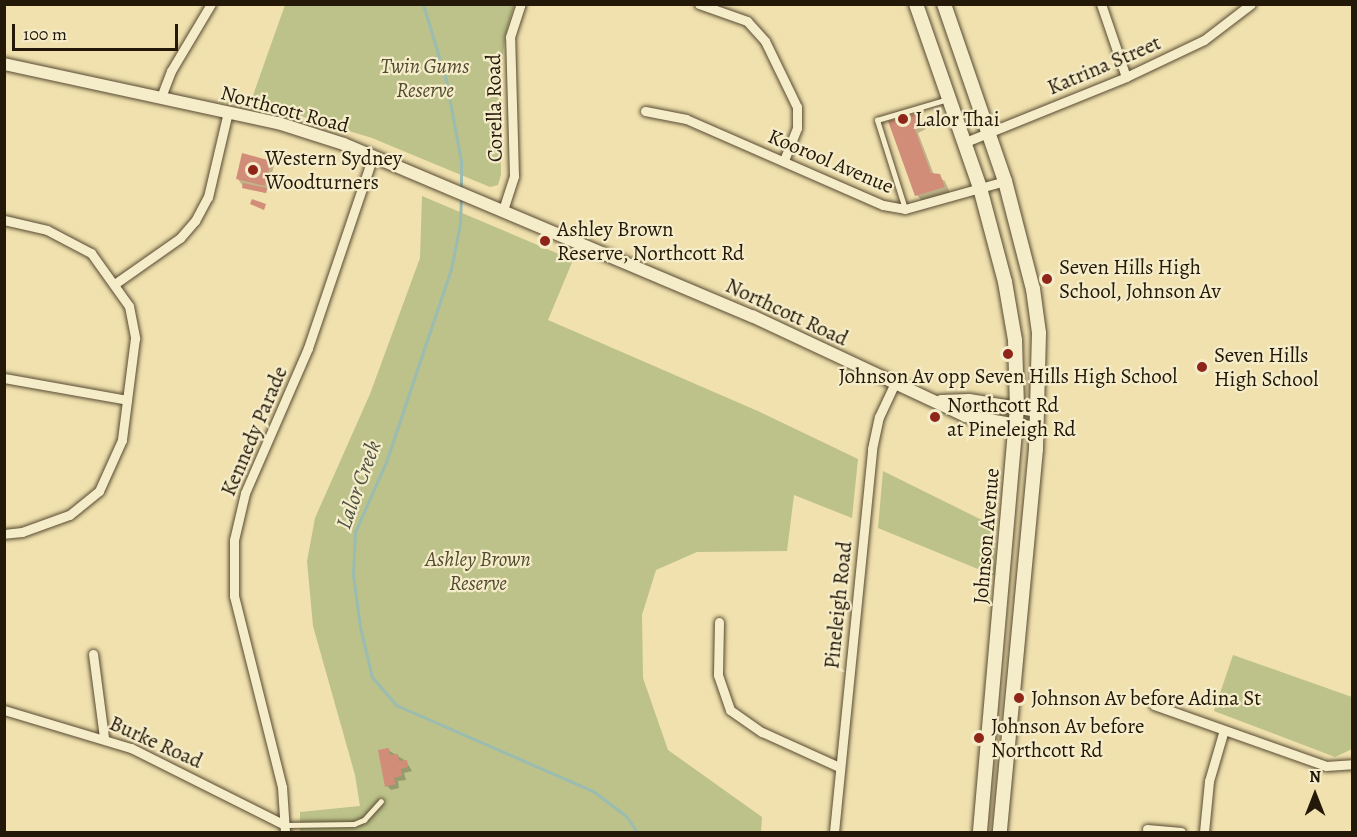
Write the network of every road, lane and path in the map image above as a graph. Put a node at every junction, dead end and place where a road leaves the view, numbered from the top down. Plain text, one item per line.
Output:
1 (211, 4) edge
2 (521, 4) edge
3 (699, 4) edge
4 (916, 4) edge
5 (944, 4) edge
6 (1101, 4) edge
7 (1251, 4) edge
8 (4, 64) edge
9 (1126, 76) junction
10 (161, 97) junction
11 (948, 99) junction
12 (645, 111) dead end
13 (228, 112) junction
14 (988, 133) junction
15 (963, 143) junction
16 (373, 156) junction
17 (784, 160) junction
18 (1005, 182) junction
19 (980, 188) junction
20 (905, 209) junction
21 (503, 210) junction
22 (4, 220) edge
23 (116, 283) junction
24 (4, 378) edge
25 (894, 385) junction
26 (127, 400) junction
27 (938, 402) junction
28 (1017, 408) junction
29 (1038, 411) junction
30 (1015, 425) junction
31 (1037, 428) junction
32 (4, 534) edge
33 (719, 622) dead end
34 (93, 654) dead end
35 (1154, 705) dead end
36 (4, 710) edge
37 (1223, 733) junction
38 (104, 738) junction
39 (1353, 764) edge
40 (839, 767) junction
41 (381, 801) dead end
42 (285, 829) edge
43 (1147, 829) dead end
44 (834, 832) edge
45 (981, 832) edge
46 (1000, 832) edge
47 (1181, 832) edge
48 (1204, 832) edge

1 - 10 street
2 - 21 street, Corella Road
3 - 17 street
4 - 11 main road, Johnson Avenue
5 - 14 main road, Johnson Avenue
6 - 9 street
7 - 9 street, Katrina Street
8 - 10 street, Northcott Road
9 - 14 street, Katrina Street
10 - 13 street, Northcott Road
11 - 15 main road, Johnson Avenue
11 - 20 lane
12 - 17 street, Koorool Avenue
13 - 16 street, Northcott Road
13 - 23 street
14 - 15 street, Katrina Street
14 - 18 main road, Johnson Avenue
15 - 19 main road, Johnson Avenue
16 - 21 street, Northcott Road
16 - 42 street, Kennedy Parade
17 - 20 street, Koorool Avenue
18 - 19 street, Koorool Avenue
18 - 29 main road, Johnson Avenue
19 - 20 street, Koorool Avenue
19 - 28 main road, Johnson Avenue
21 - 25 street, Northcott Road
22 - 23 street
23 - 26 street
24 - 26 street
25 - 27 street, Northcott Road
25 - 40 street, Pineleigh Road
26 - 32 street
27 - 28 street, Northcott Road
27 - 30 street, Northcott Road
28 - 29 street, Northcott Road
28 - 30 main road, Johnson Avenue
29 - 31 main road, Johnson Avenue
30 - 31 street, Northcott Road
30 - 45 main road, Johnson Avenue
31 - 46 main road, Johnson Avenue
33 - 40 street
34 - 38 street
35 - 37 street
36 - 38 street, Burke Road
37 - 39 street
37 - 48 street
38 - 42 street, Burke Road
40 - 44 street, Pineleigh Road
41 - 42 lane
43 - 47 street

